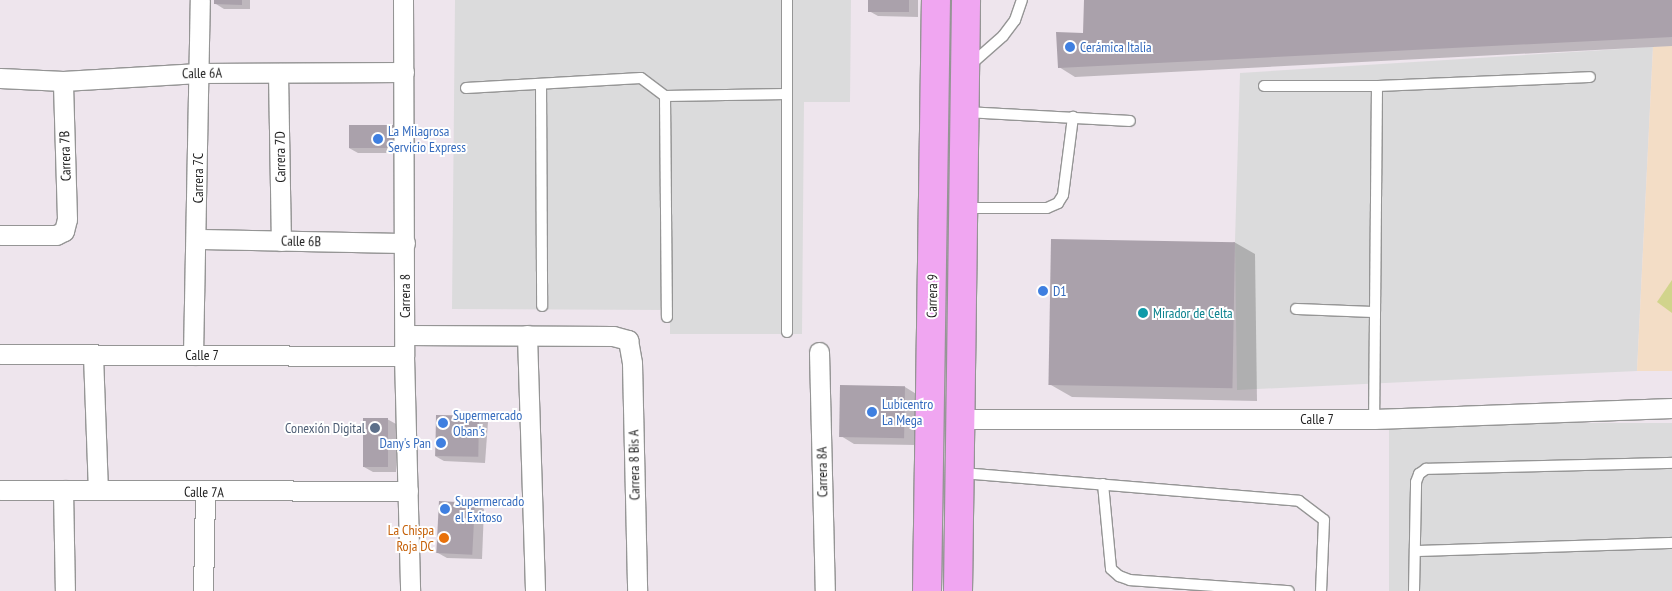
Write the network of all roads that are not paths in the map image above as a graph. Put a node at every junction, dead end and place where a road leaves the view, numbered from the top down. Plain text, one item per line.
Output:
1 (200, 0) edge
2 (402, 0) edge
3 (787, 0) edge
4 (936, 0) edge
5 (966, 0) edge
6 (1022, 0) edge
7 (965, 70) junction
8 (199, 72) junction
9 (404, 72) junction
10 (278, 73) junction
11 (1590, 77) dead end
12 (0, 78) edge
13 (63, 81) junction
14 (541, 84) junction
15 (1264, 86) dead end
16 (1377, 86) junction
17 (466, 88) dead end
18 (787, 94) junction
19 (665, 96) junction
20 (965, 112) junction
21 (1073, 117) junction
22 (1130, 121) dead end
23 (964, 208) junction
24 (0, 235) edge
25 (198, 240) junction
26 (281, 241) junction
27 (405, 243) junction
28 (542, 306) dead end
29 (1296, 309) dead end
30 (1374, 312) junction
31 (667, 317) dead end
32 (787, 332) dead end
33 (406, 335) junction
34 (527, 335) junction
35 (819, 352) dead end
36 (0, 354) edge
37 (93, 355) junction
38 (194, 355) junction
39 (404, 356) junction
40 (1672, 408) edge
41 (962, 419) junction
42 (1374, 419) junction
43 (1672, 463) edge
44 (961, 473) junction
45 (1104, 484) junction
46 (98, 489) junction
47 (0, 490) edge
48 (63, 490) junction
49 (408, 491) junction
50 (205, 492) junction
51 (1672, 543) edge
52 (1415, 551) junction
53 (65, 591) edge
54 (203, 591) edge
55 (410, 591) edge
56 (535, 591) edge
57 (637, 591) edge
58 (825, 591) edge
59 (927, 591) edge
60 (958, 591) edge
61 (1289, 591) edge
62 (1321, 591) edge
63 (1414, 591) edge

1 - 8 street, Carrera 7C
2 - 9 street, Carrera 8
3 - 18 lane
4 - 59 main road, Carrera 9
5 - 7 main road
6 - 7 lane
7 - 20 main road
8 - 10 street, Calle 6A
8 - 13 street, Calle 6A
8 - 25 street, Carrera 7C
9 - 10 street, Calle 6A
9 - 27 street, Carrera 8
10 - 26 street, Carrera 7D
11 - 16 lane
12 - 13 street, Calle 6A
13 - 24 street, Carrera 7B
14 - 17 lane
14 - 19 lane
14 - 28 lane
15 - 16 lane
16 - 30 lane
18 - 19 lane
18 - 32 lane
19 - 31 lane
20 - 21 lane
20 - 23 main road
21 - 22 lane
21 - 23 lane
23 - 41 main road
25 - 26 street, Calle 6B
25 - 38 street, Carrera 7C
26 - 27 street, Calle 6B
27 - 33 street, Carrera 8
29 - 30 lane
30 - 42 lane
33 - 34 street
33 - 39 street, Carrera 8
34 - 56 street
34 - 57 street, Carrera 8 Bis A
35 - 58 street, Carrera 8A
36 - 37 street, Calle 7
37 - 38 street, Calle 7
37 - 46 street
38 - 39 street, Calle 7
39 - 49 street, Carrera 8
40 - 42 street, Calle 7
41 - 42 street, Calle 7
41 - 44 main road
43 - 52 lane
44 - 45 lane
44 - 60 main road
45 - 61 lane
45 - 62 lane
46 - 48 street, Calle 7A
46 - 50 street, Calle 7A
47 - 48 street, Calle 7A
48 - 53 street
49 - 50 street, Calle 7A
49 - 55 street, Carrera 8
50 - 54 street
51 - 52 lane
52 - 63 lane

